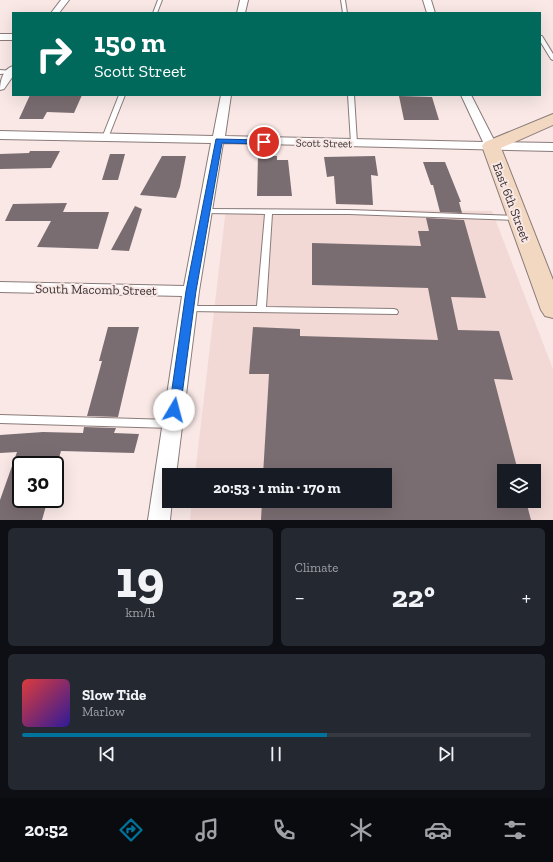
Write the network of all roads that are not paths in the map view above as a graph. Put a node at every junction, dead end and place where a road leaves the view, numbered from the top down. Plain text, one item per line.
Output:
1 (65, 0) edge
2 (160, 0) edge
3 (244, 0) edge
4 (343, 0) edge
5 (427, 0) edge
6 (56, 12) edge
7 (155, 12) edge
8 (241, 12) edge
9 (345, 12) edge
10 (431, 12) edge
11 (0, 37) edge
12 (12, 37) edge
13 (541, 39) edge
14 (553, 58) edge
15 (8, 71) edge
16 (0, 87) edge
17 (122, 96) edge
18 (226, 96) edge
19 (351, 96) edge
20 (466, 96) edge
21 (553, 119) edge
22 (0, 135) edge
23 (105, 138) junction
24 (218, 141) junction
25 (354, 143) junction
26 (491, 146) junction
27 (553, 147) edge
28 (206, 211) junction
29 (268, 211) junction
30 (518, 218) junction
31 (0, 287) edge
32 (190, 299) junction
33 (552, 308) edge
34 (261, 309) junction
35 (394, 312) dead end
36 (0, 419) edge
37 (172, 424) junction
38 (158, 520) edge

1 - 6 street
2 - 7 lane
3 - 8 street
4 - 9 lane
5 - 10 street
11 - 12 street
13 - 14 lane
15 - 16 street
17 - 23 lane
18 - 24 street
19 - 25 lane
20 - 26 street, East 6th Street
21 - 26 street
22 - 23 street, Scott Street
23 - 24 street, Scott Street
24 - 25 street, Scott Street
24 - 28 street
25 - 26 street, Scott Street
26 - 27 street, Scott Street
26 - 30 street, East 6th Street
28 - 29 lane
28 - 32 street
29 - 30 lane
29 - 34 lane
30 - 33 street, East 6th Street
31 - 32 street, South Macomb Street
32 - 34 lane
32 - 37 street
34 - 35 lane
36 - 37 lane
37 - 38 street

